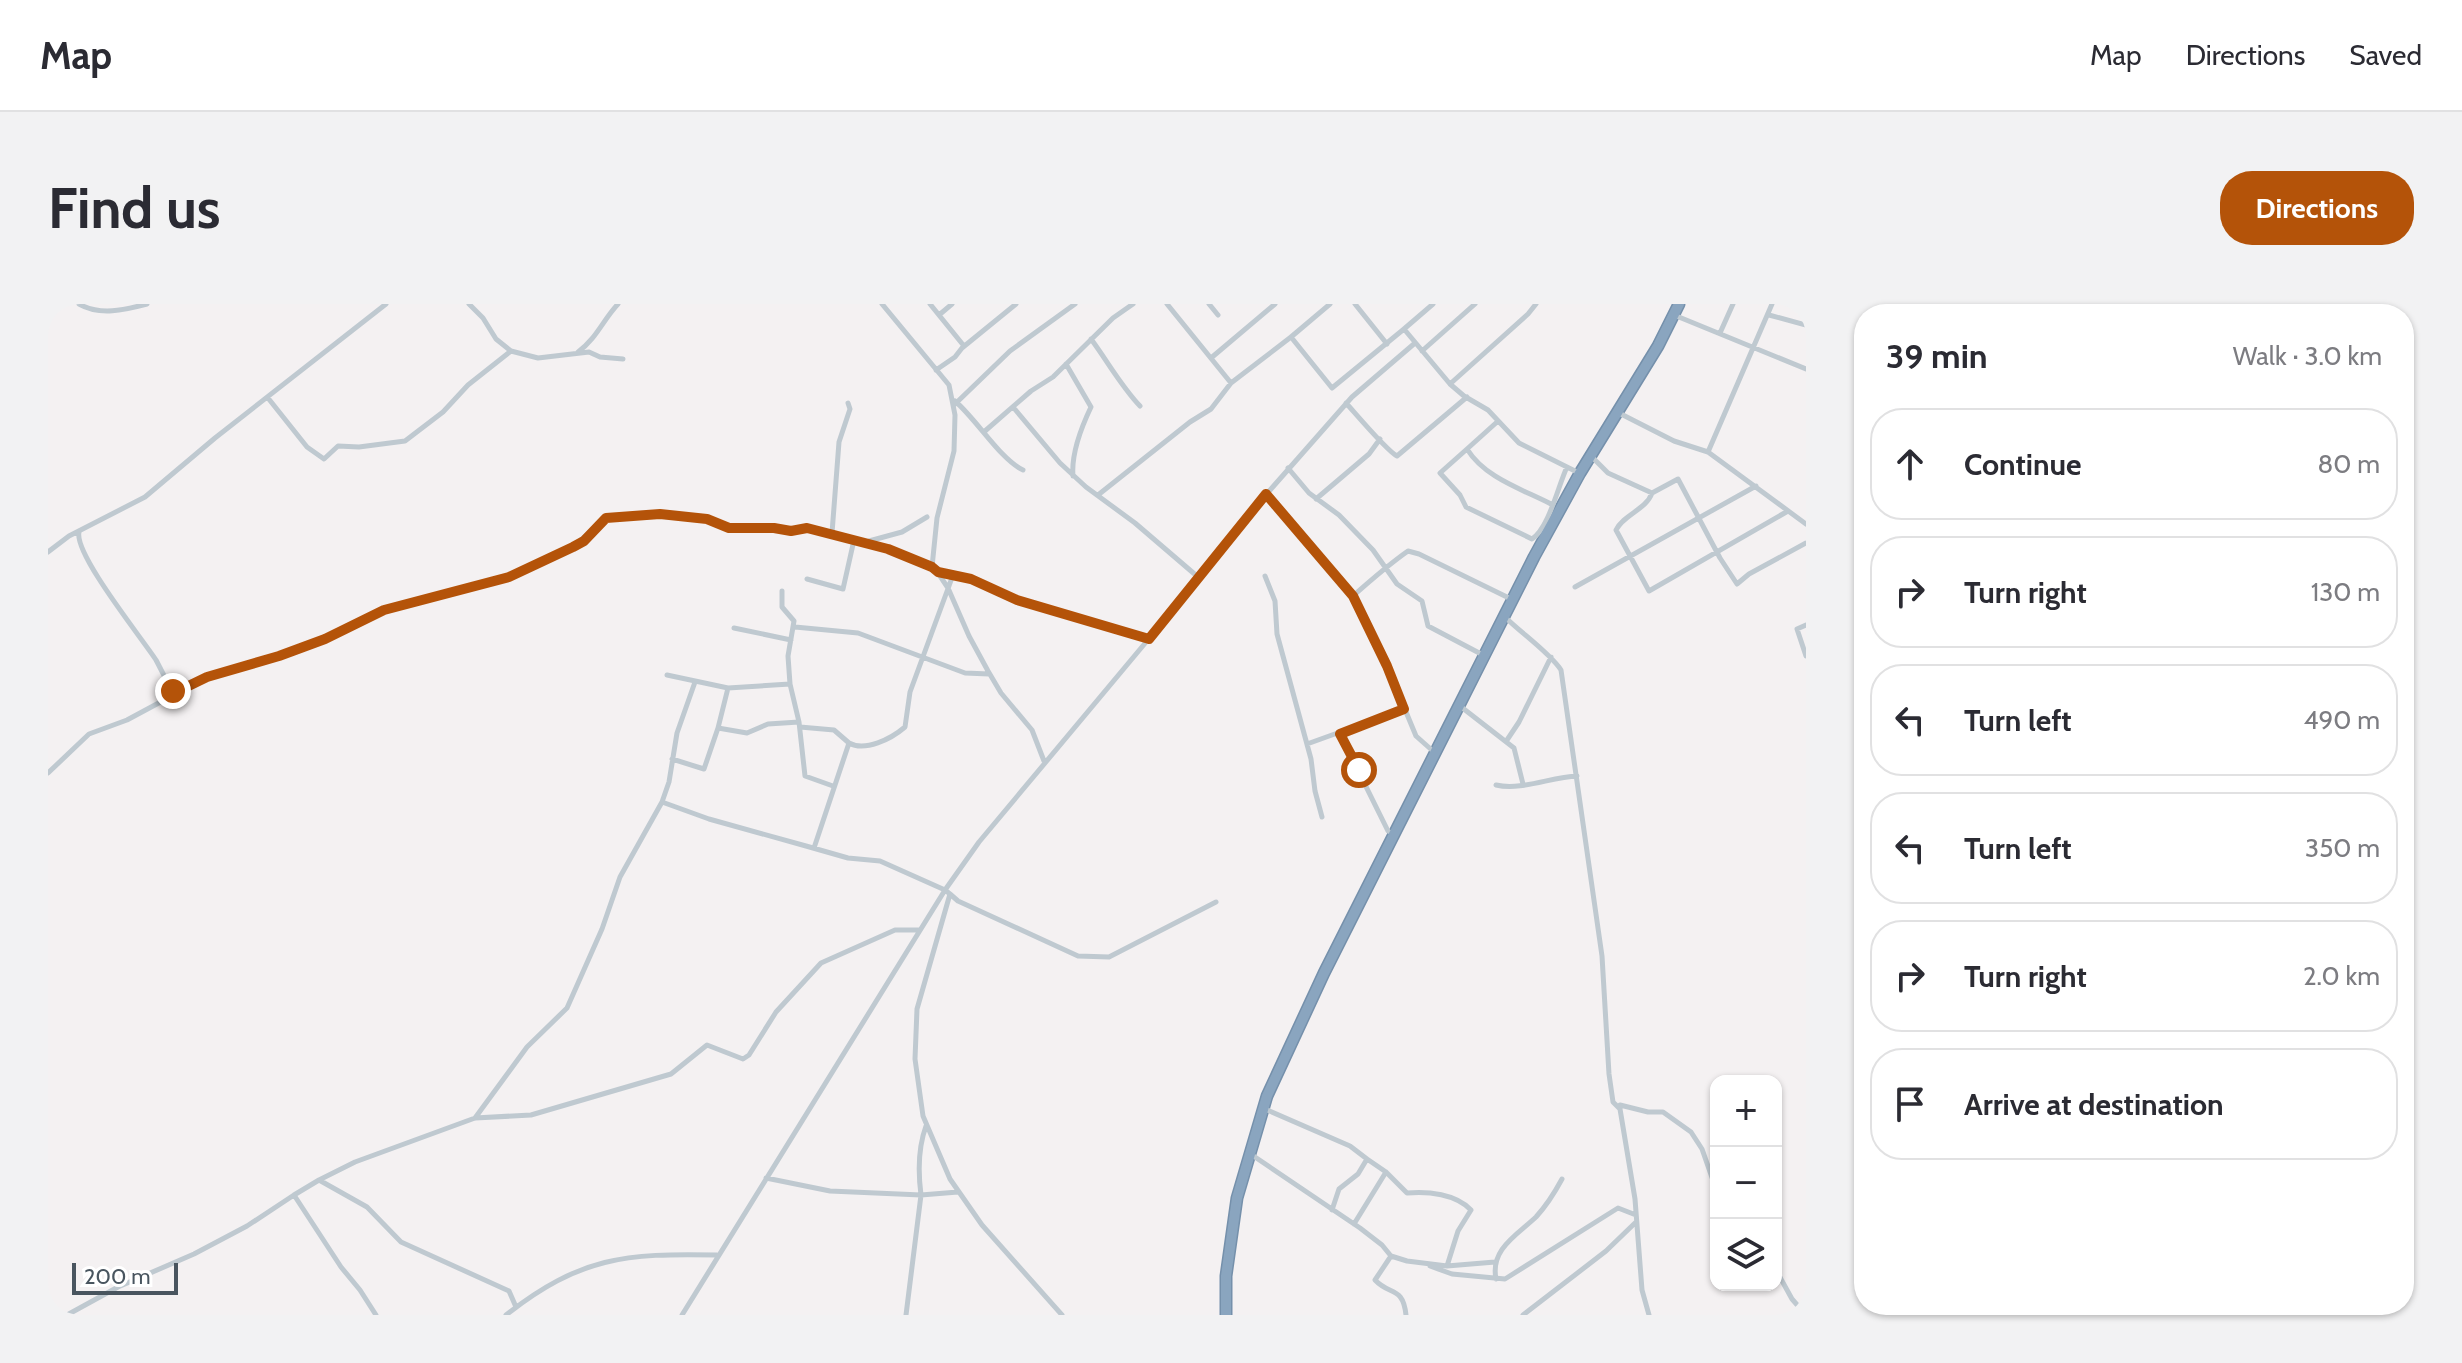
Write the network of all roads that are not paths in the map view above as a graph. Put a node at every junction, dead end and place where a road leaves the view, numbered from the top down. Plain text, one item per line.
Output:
1 (79, 304) edge
2 (147, 304) edge
3 (386, 304) edge
4 (469, 304) edge
5 (618, 304) edge
6 (930, 304) edge
7 (952, 304) edge
8 (1016, 304) edge
9 (1075, 304) edge
10 (1133, 304) edge
11 (1167, 304) edge
12 (1209, 304) edge
13 (1275, 304) edge
14 (1330, 304) edge
15 (1355, 304) edge
16 (1433, 304) edge
17 (1475, 304) edge
18 (1536, 304) edge
19 (1679, 304) edge
20 (1733, 304) edge
21 (1772, 304) edge
22 (885, 305) edge
23 (1065, 307) edge
24 (939, 315) junction
25 (1218, 315) dead end
26 (1673, 315) junction
27 (1769, 315) junction
28 (1806, 325) edge
29 (1404, 329) junction
30 (1720, 333) junction
31 (1291, 337) junction
32 (1091, 339) junction
33 (1415, 343) junction
34 (1387, 344) junction
35 (964, 346) junction
36 (1753, 348) junction
37 (511, 351) junction
38 (577, 352) junction
39 (1422, 352) junction
40 (1211, 358) junction
41 (623, 359) dead end
42 (1066, 364) junction
43 (1806, 369) edge
44 (936, 370) junction
45 (1231, 383) junction
46 (1450, 384) junction
47 (1467, 397) junction
48 (268, 398) junction
49 (954, 402) junction
50 (848, 403) dead end
51 (1346, 403) junction
52 (1140, 406) dead end
53 (1013, 407) junction
54 (1618, 412) junction
55 (1497, 422) junction
56 (985, 431) junction
57 (1380, 439) junction
58 (1467, 449) junction
59 (1708, 452) junction
60 (1591, 456) junction
61 (1567, 467) junction
62 (1288, 468) junction
63 (1023, 470) dead end
64 (1580, 473) junction
65 (1073, 476) junction
66 (1756, 486) junction
67 (1652, 493) junction
68 (1266, 494) junction
69 (1098, 495) junction
70 (1316, 499) junction
71 (1551, 504) junction
72 (1788, 511) junction
73 (927, 517) dead end
74 (1699, 518) junction
75 (1806, 524) edge
76 (79, 531) junction
77 (832, 533) junction
78 (854, 540) junction
79 (863, 542) junction
80 (1806, 543) edge
81 (48, 552) edge
82 (1716, 552) junction
83 (1630, 557) junction
84 (1386, 566) junction
85 (932, 567) junction
86 (938, 572) junction
87 (953, 575) junction
88 (1265, 576) dead end
89 (1198, 577) junction
90 (807, 579) dead end
91 (1575, 587) dead end
92 (948, 588) junction
93 (782, 591) dead end
94 (1353, 596) junction
95 (1512, 600) junction
96 (1504, 616) junction
97 (1806, 625) edge
98 (795, 627) junction
99 (734, 628) dead end
100 (1149, 639) junction
101 (791, 640) junction
102 (1484, 655) junction
103 (1806, 656) edge
104 (1551, 657) junction
105 (922, 659) junction
106 (990, 674) junction
107 (667, 675) dead end
108 (695, 682) junction
109 (790, 684) junction
110 (728, 688) junction
111 (174, 693) junction
112 (1459, 705) junction
113 (1404, 709) junction
114 (800, 725) junction
115 (718, 728) junction
116 (1340, 734) junction
117 (1507, 740) junction
118 (849, 743) junction
119 (1307, 744) junction
120 (1435, 753) junction
121 (672, 759) junction
122 (1045, 762) junction
123 (48, 773) edge
124 (1577, 776) junction
125 (1523, 784) junction
126 (1496, 785) dead end
127 (833, 786) junction
128 (662, 802) junction
129 (1322, 817) dead end
130 (1394, 834) junction
131 (814, 848) junction
132 (947, 892) junction
133 (1216, 902) dead end
134 (920, 930) junction
135 (1613, 1100) junction
136 (1263, 1109) junction
137 (475, 1118) junction
138 (927, 1125) junction
139 (1249, 1153) junction
140 (1367, 1159) junction
141 (1386, 1172) junction
142 (1710, 1172) edge
143 (766, 1178) junction
144 (1562, 1179) dead end
145 (319, 1180) junction
146 (959, 1192) junction
147 (294, 1195) junction
148 (921, 1195) junction
149 (1332, 1210) junction
150 (1636, 1219) junction
151 (1354, 1224) junction
152 (717, 1255) junction
153 (1391, 1256) junction
154 (1495, 1262) junction
155 (1448, 1269) junction
156 (1496, 1279) junction
157 (1782, 1281) edge
158 (516, 1307) junction
159 (67, 1315) edge
160 (376, 1315) edge
161 (506, 1315) edge
162 (682, 1315) edge
163 (906, 1315) edge
164 (1062, 1315) edge
165 (1226, 1315) edge
166 (1406, 1315) edge
167 (1523, 1315) edge
168 (1649, 1315) edge
169 (1806, 1315) edge

1 - 2 street
3 - 48 street
4 - 37 street
5 - 38 street
6 - 24 street
7 - 24 street
8 - 35 street
9 - 23 street
10 - 32 street
11 - 40 street
12 - 25 street
13 - 40 street
14 - 31 street
15 - 34 street
16 - 29 street
17 - 39 street
18 - 46 street
19 - 26 highway
20 - 30 street
21 - 27 street
22 - 44 street
23 - 49 street
24 - 35 street
26 - 30 street
26 - 54 highway
27 - 28 street
27 - 36 street
29 - 33 street
29 - 34 street
30 - 36 street
31 - 34 street
31 - 45 street
32 - 42 street
32 - 52 street
33 - 39 street
33 - 51 street
35 - 44 street
36 - 43 street
36 - 59 street
37 - 38 street
37 - 48 street
38 - 41 street
39 - 46 street
40 - 45 street
42 - 53 street
42 - 65 street
44 - 49 street
45 - 69 street
46 - 47 street
47 - 55 street
47 - 57 street
48 - 76 street
49 - 56 street
49 - 85 street
50 - 77 street
51 - 57 street
51 - 62 street
53 - 56 street
53 - 65 street
54 - 59 street
54 - 60 highway
55 - 58 street
55 - 61 street
56 - 63 street
57 - 70 street
58 - 71 street
58 - 71 street
59 - 66 street
60 - 64 highway
60 - 67 street
61 - 64 street
61 - 71 street
62 - 68 street
62 - 70 street
64 - 95 highway
65 - 69 street
66 - 72 street
66 - 74 street
67 - 74 street
67 - 83 street
68 - 89 street
68 - 94 street
69 - 89 street
70 - 84 street
72 - 75 street
72 - 82 street
73 - 79 street
74 - 82 street
74 - 83 street
76 - 81 street
76 - 111 street
77 - 78 street
77 - 111 street
78 - 79 street
78 - 90 street
79 - 85 street
80 - 82 street
82 - 83 street
83 - 91 street
84 - 94 street
84 - 95 street
84 - 102 street
85 - 86 street
86 - 87 street
86 - 92 street
87 - 92 street
87 - 100 street
88 - 119 street
89 - 100 street
92 - 105 street
92 - 106 street
93 - 98 street
94 - 113 street
95 - 96 highway
96 - 102 highway
96 - 104 street
97 - 103 street
98 - 101 street
98 - 105 street
99 - 101 street
100 - 122 street
101 - 109 street
102 - 112 highway
104 - 117 street
104 - 124 street
105 - 106 street
105 - 118 street
106 - 122 street
107 - 108 street
108 - 110 street
108 - 121 street
109 - 110 street
109 - 114 street
110 - 115 street
111 - 123 street
112 - 117 street
112 - 120 highway
113 - 116 street
113 - 120 street
114 - 115 street
114 - 118 street
114 - 127 street
115 - 121 street
116 - 119 street
116 - 130 street
117 - 125 street
118 - 127 street
119 - 129 street
120 - 130 highway
121 - 128 street
122 - 132 street
124 - 125 street
124 - 135 street
125 - 126 street
127 - 131 street
128 - 131 street
128 - 137 street
130 - 136 highway
131 - 132 street
132 - 133 street
132 - 134 street
132 - 138 street
134 - 137 street
134 - 143 street
135 - 142 street
135 - 150 street
136 - 139 highway
136 - 140 street
137 - 145 street
138 - 146 street
138 - 148 street
139 - 149 street
139 - 165 highway
140 - 141 street
140 - 149 street
141 - 151 street
141 - 155 street
143 - 148 street
143 - 152 street
144 - 154 street
145 - 147 street
145 - 158 street
146 - 148 street
146 - 164 street
147 - 159 street
147 - 160 street
148 - 163 street
149 - 151 street
150 - 156 street
150 - 167 street
150 - 168 street
151 - 153 street
152 - 158 street
152 - 162 street
153 - 155 street
153 - 166 street
154 - 155 street
154 - 156 street
155 - 156 street
157 - 169 street
158 - 161 street

